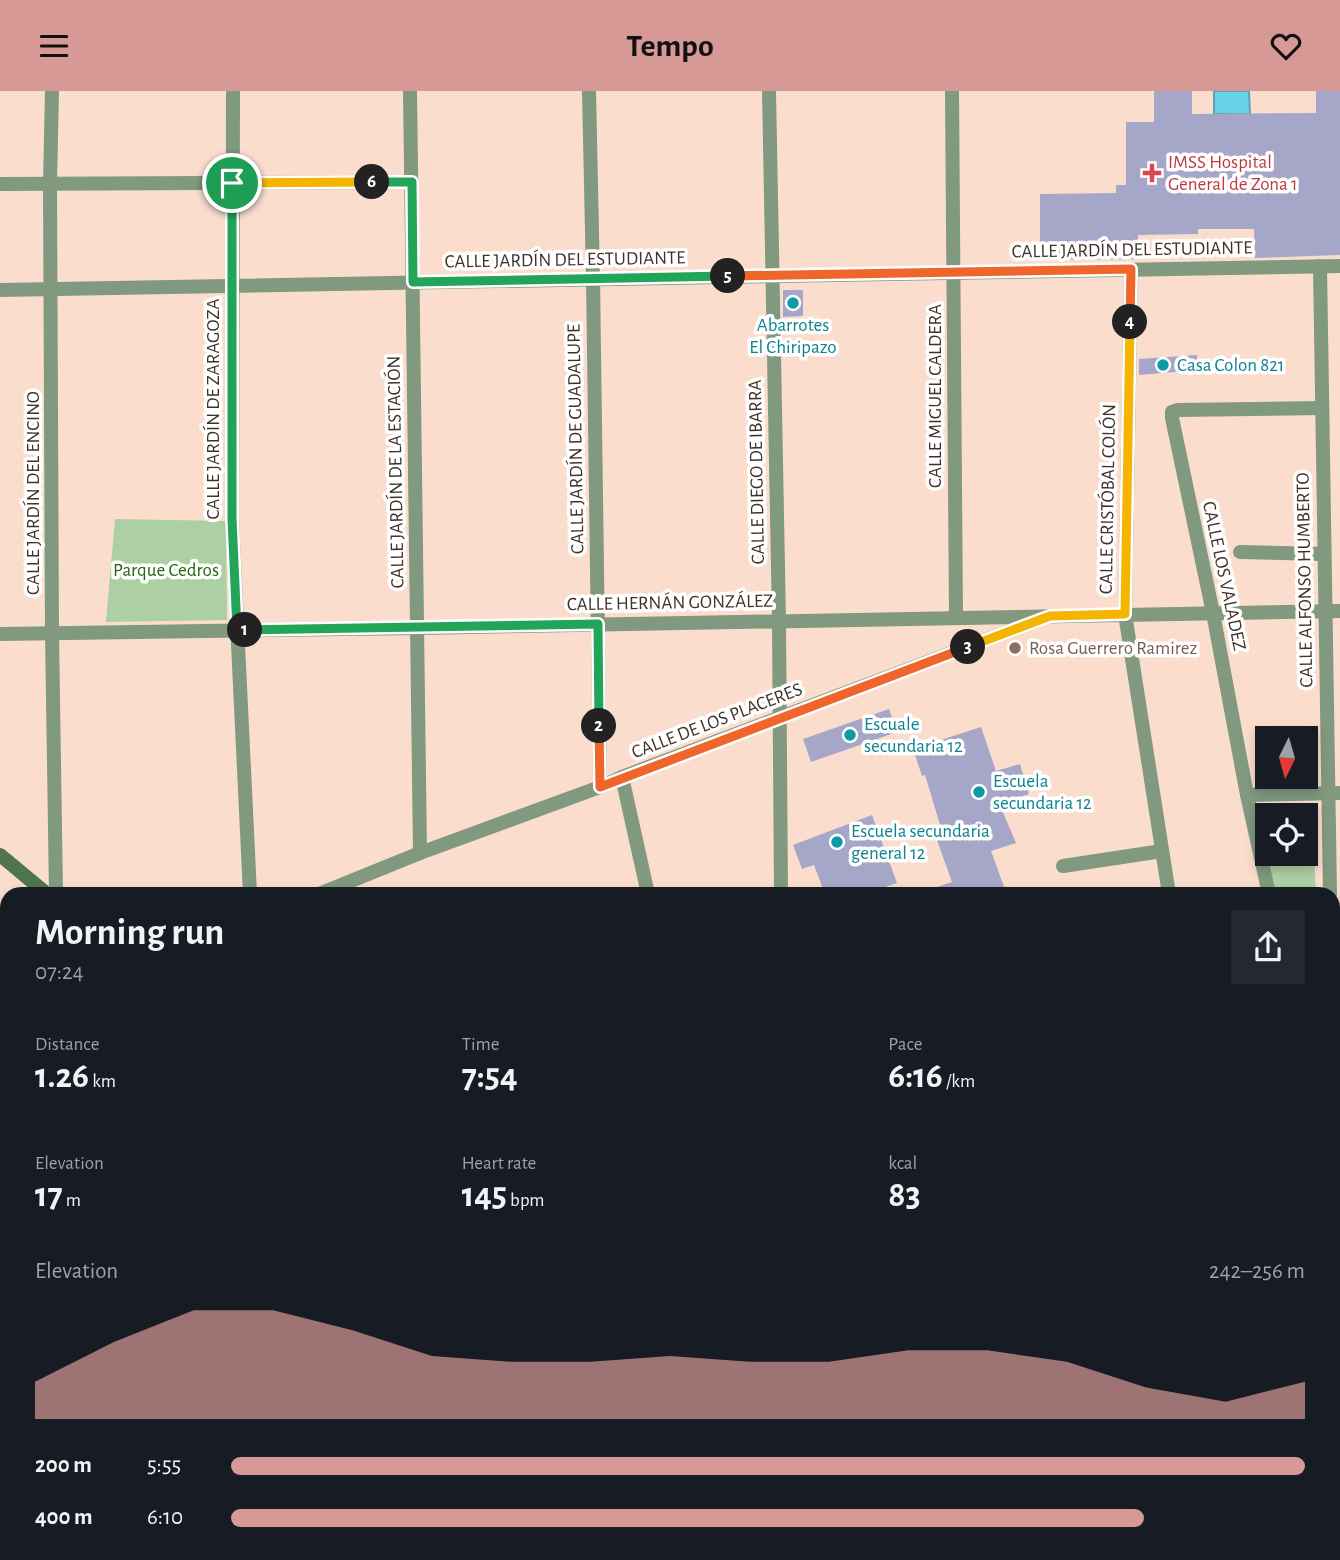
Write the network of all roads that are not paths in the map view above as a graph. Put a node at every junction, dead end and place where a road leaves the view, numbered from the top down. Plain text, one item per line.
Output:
1 (52, 91) edge
2 (233, 91) edge
3 (410, 91) edge
4 (589, 91) edge
5 (769, 91) edge
6 (952, 91) edge
7 (412, 182) junction
8 (232, 183) junction
9 (0, 184) edge
10 (50, 184) junction
11 (1320, 266) junction
12 (1340, 266) edge
13 (1131, 269) junction
14 (954, 272) junction
15 (772, 275) junction
16 (593, 278) junction
17 (413, 282) junction
18 (233, 285) junction
19 (51, 288) junction
20 (0, 290) edge
21 (1322, 408) junction
22 (1240, 552) dead end
23 (1324, 554) junction
24 (1333, 611) edge
25 (1213, 613) junction
26 (1125, 614) junction
27 (1050, 616) junction
28 (956, 617) junction
29 (779, 621) junction
30 (598, 624) junction
31 (417, 628) junction
32 (237, 630) junction
33 (52, 633) junction
34 (0, 634) edge
35 (780, 718) junction
36 (622, 778) junction
37 (600, 787) junction
38 (1334, 794) edge
39 (1247, 795) junction
40 (1162, 851) junction
41 (420, 853) junction
42 (0, 855) edge
43 (1063, 866) dead end
44 (39, 887) edge
45 (57, 887) edge
46 (250, 887) edge
47 (336, 887) edge
48 (646, 887) edge
49 (781, 887) edge
50 (1167, 887) edge
51 (1267, 887) edge
52 (1330, 887) edge
53 (1340, 1021) edge
54 (1340, 1042) edge

1 - 10 street, CALLE JARDÍN DEL ENCINO
2 - 8 street, CALLE JARDÍN DE ZARAGOZA
3 - 7 street, CALLE JARDÍN DE LA ESTACIÓN
4 - 16 street, CALLE JARDÍN DE GUADALUPE
5 - 15 street, CALLE DIEGO DE IBARRA
6 - 14 street, CALLE MIGUEL CALDERA
7 - 8 street
7 - 17 street, CALLE JARDÍN DE LA ESTACIÓN
8 - 10 street
8 - 18 street, CALLE JARDÍN DE ZARAGOZA
9 - 10 street
10 - 19 street, CALLE JARDÍN DEL ENCINO
11 - 12 street, CALLE JARDÍN DEL ESTUDIANTE
11 - 13 street, CALLE JARDÍN DEL ESTUDIANTE
11 - 21 street, CALLE ALFONSO HUMBERTO
13 - 14 street, CALLE JARDÍN DEL ESTUDIANTE
13 - 26 street, CALLE CRISTÓBAL COLÓN
14 - 15 street, CALLE JARDÍN DEL ESTUDIANTE
14 - 28 street, CALLE MIGUEL CALDERA
15 - 16 street, CALLE JARDÍN DEL ESTUDIANTE
15 - 29 street, CALLE DIEGO DE IBARRA
16 - 17 street, CALLE JARDÍN DEL ESTUDIANTE
16 - 30 street, CALLE JARDÍN DE GUADALUPE
17 - 18 street, CALLE JARDÍN DEL ESTUDIANTE
17 - 31 street, CALLE JARDÍN DE LA ESTACIÓN
18 - 19 street, CALLE JARDÍN DEL ESTUDIANTE
18 - 32 street, CALLE JARDÍN DE ZARAGOZA
19 - 20 street, CALLE JARDÍN DEL ESTUDIANTE
19 - 33 street, CALLE JARDÍN DEL ENCINO
21 - 23 street, CALLE ALFONSO HUMBERTO
21 - 25 street, CALLE LOS VALADEZ
22 - 23 street
23 - 24 street, CALLE ALFONSO HUMBERTO
24 - 25 street, CALLE HERNÁN GONZÁLEZ
24 - 38 street, CALLE ALFONSO HUMBERTO
25 - 26 street, CALLE HERNÁN GONZÁLEZ
25 - 39 street, CALLE LOS VALADEZ
26 - 27 street, CALLE HERNÁN GONZÁLEZ
26 - 40 street, CALLE CRISTÓBAL COLÓN
27 - 28 street, CALLE HERNÁN GONZÁLEZ
27 - 35 street, CALLE DE LOS PLACERES
28 - 29 street, CALLE HERNÁN GONZÁLEZ
29 - 30 street, CALLE HERNÁN GONZÁLEZ
29 - 35 street, CALLE DIEGO DE IBARRA
30 - 31 street, CALLE HERNÁN GONZÁLEZ
30 - 37 street, CALLE JARDÍN DE GUADALUPE
31 - 32 street, CALLE HERNÁN GONZÁLEZ
31 - 41 street, CALLE JARDÍN DE LA ESTACIÓN
32 - 33 street, CALLE HERNÁN GONZÁLEZ
32 - 46 street, CALLE JARDÍN DE ZARAGOZA
33 - 34 street, CALLE HERNÁN GONZÁLEZ
33 - 45 street, CALLE JARDÍN DEL ENCINO
35 - 36 street, CALLE DE LOS PLACERES
35 - 49 street, CALLE DIEGO DE IBARRA
36 - 37 street, CALLE DE LOS PLACERES
36 - 48 street
37 - 41 street, CALLE DE LOS PLACERES
38 - 39 street
38 - 52 street, CALLE ALFONSO HUMBERTO
39 - 51 street, CALLE LOS VALADEZ
40 - 43 street
40 - 50 street, CALLE CRISTÓBAL COLÓN
41 - 47 street, CALLE DE LOS PLACERES
42 - 44 main road
53 - 54 street

